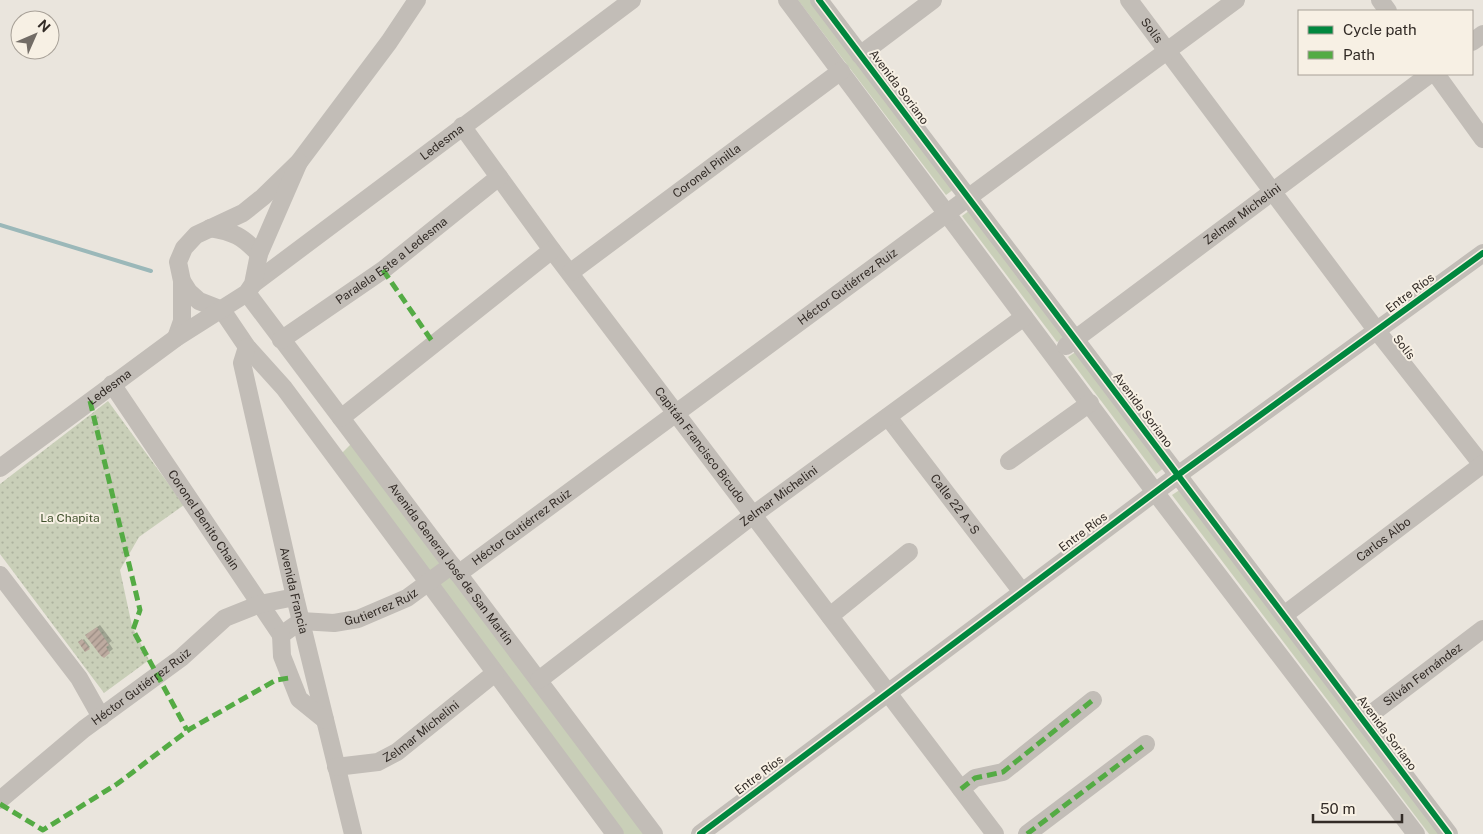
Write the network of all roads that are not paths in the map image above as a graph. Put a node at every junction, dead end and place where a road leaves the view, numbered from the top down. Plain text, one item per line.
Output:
1 (417, 0) edge
2 (632, 0) edge
3 (787, 0) edge
4 (819, 0) edge
5 (933, 0) edge
6 (1129, 0) edge
7 (1236, 0) edge
8 (1168, 52) junction
9 (860, 55) junction
10 (841, 71) junction
11 (1429, 75) edge
12 (1437, 75) edge
13 (462, 126) junction
14 (1483, 139) edge
15 (299, 162) junction
16 (499, 176) junction
17 (1273, 192) junction
18 (969, 198) junction
19 (947, 214) junction
20 (210, 228) junction
21 (261, 249) junction
22 (552, 250) junction
23 (1483, 253) edge
24 (287, 258) junction
25 (571, 272) junction
26 (182, 281) junction
27 (250, 288) junction
28 (222, 310) junction
29 (1024, 317) junction
30 (1377, 332) junction
31 (176, 338) junction
32 (1075, 339) junction
33 (281, 340) junction
34 (247, 347) junction
35 (1054, 355) junction
36 (112, 384) junction
37 (1090, 403) junction
38 (676, 413) junction
39 (888, 417) junction
40 (341, 418) junction
41 (1009, 461) dead end
42 (1483, 465) edge
43 (0, 468) edge
44 (1178, 475) junction
45 (1154, 492) junction
46 (753, 515) junction
47 (909, 552) dead end
48 (455, 569) junction
49 (0, 575) edge
50 (429, 583) junction
51 (1022, 592) junction
52 (295, 597) junction
53 (260, 604) junction
54 (1284, 615) junction
55 (830, 616) junction
56 (301, 621) junction
57 (1483, 629) edge
58 (281, 635) junction
59 (495, 672) junction
60 (539, 680) junction
61 (888, 692) junction
62 (1093, 700) dead end
63 (101, 717) junction
64 (325, 720) junction
65 (1363, 720) junction
66 (1146, 744) dead end
67 (336, 767) junction
68 (961, 789) junction
69 (0, 800) edge
70 (353, 834) edge
71 (615, 834) edge
72 (654, 834) edge
73 (700, 834) edge
74 (995, 834) edge
75 (1027, 834) edge
76 (1416, 834) edge
77 (1449, 834) edge

1 - 15 street
2 - 13 street, Ledesma
3 - 10 street
4 - 9 street, Avenida Soriano
5 - 9 street
6 - 8 street, Solís
7 - 8 street, Héctor Gutiérrez Ruiz
8 - 17 street, Solís
8 - 18 street, Héctor Gutiérrez Ruiz
9 - 18 street, Avenida Soriano
10 - 19 street
10 - 25 street, Coronel Pinilla
11 - 17 street, Zelmar Michelini
12 - 14 street
13 - 16 street, Capitán Francisco Bicudo
13 - 24 street, Ledesma
15 - 20 street
15 - 21 street
16 - 22 street, Capitán Francisco Bicudo
16 - 33 street, Paralela Este a Ledesma
17 - 30 street, Solís
17 - 32 street, Zelmar Michelini
18 - 19 street, Héctor Gutiérrez Ruiz
18 - 32 street, Avenida Soriano
19 - 29 street
19 - 38 street, Héctor Gutiérrez Ruiz
20 - 21 street
20 - 26 street
21 - 24 street
21 - 27 street
22 - 25 street, Capitán Francisco Bicudo
22 - 40 street
23 - 30 street, Entre Ríos
24 - 27 street, Ledesma
25 - 38 street, Capitán Francisco Bicudo
26 - 28 street
26 - 31 street
27 - 28 street
27 - 33 street, Avenida General José de San Martín
28 - 31 street, Ledesma
28 - 34 street
29 - 35 street
29 - 39 street, Zelmar Michelini
30 - 42 street, Solís
30 - 44 street, Entre Ríos
31 - 36 street, Ledesma
32 - 35 street, Zelmar Michelini
32 - 44 street, Avenida Soriano
33 - 40 street, Avenida General José de San Martín
34 - 50 street
34 - 52 street, Avenida Francia
35 - 37 street
36 - 43 street, Ledesma
36 - 53 street, Coronel Benito Chain
37 - 41 street
37 - 45 street
38 - 46 street, Capitán Francisco Bicudo
38 - 48 street, Héctor Gutiérrez Ruiz
39 - 46 street, Zelmar Michelini
39 - 51 street, Calle 22 A - S
40 - 48 street, Avenida General José de San Martín
42 - 54 street, Carlos Albo
44 - 45 street, Entre Ríos
44 - 54 street, Avenida Soriano
45 - 51 street, Entre Ríos
45 - 76 street
46 - 55 street, Capitán Francisco Bicudo
46 - 60 street, Zelmar Michelini
47 - 55 street
48 - 50 street, Gutierrez Ruiz
48 - 60 street, Avenida General José de San Martín
49 - 63 street
50 - 56 street, Gutierrez Ruiz
50 - 59 street
51 - 61 street, Entre Ríos
52 - 53 street, Héctor Gutiérrez Ruiz
52 - 56 street, Avenida Francia
53 - 58 street, Coronel Benito Chain
53 - 63 street, Héctor Gutiérrez Ruiz
54 - 65 street, Avenida Soriano
55 - 61 street, Capitán Francisco Bicudo
56 - 58 street
56 - 64 street, Avenida Francia
57 - 65 street, Silván Fernández
58 - 64 street
59 - 67 street, Zelmar Michelini
59 - 71 street
60 - 72 street, Avenida General José de San Martín
61 - 68 street, Capitán Francisco Bicudo
61 - 73 street, Entre Ríos
62 - 68 street
63 - 69 street, Héctor Gutiérrez Ruiz
64 - 67 street, Avenida Francia
65 - 77 street, Avenida Soriano
66 - 75 street
67 - 70 street, Avenida Francia
68 - 74 street, Capitán Francisco Bicudo

